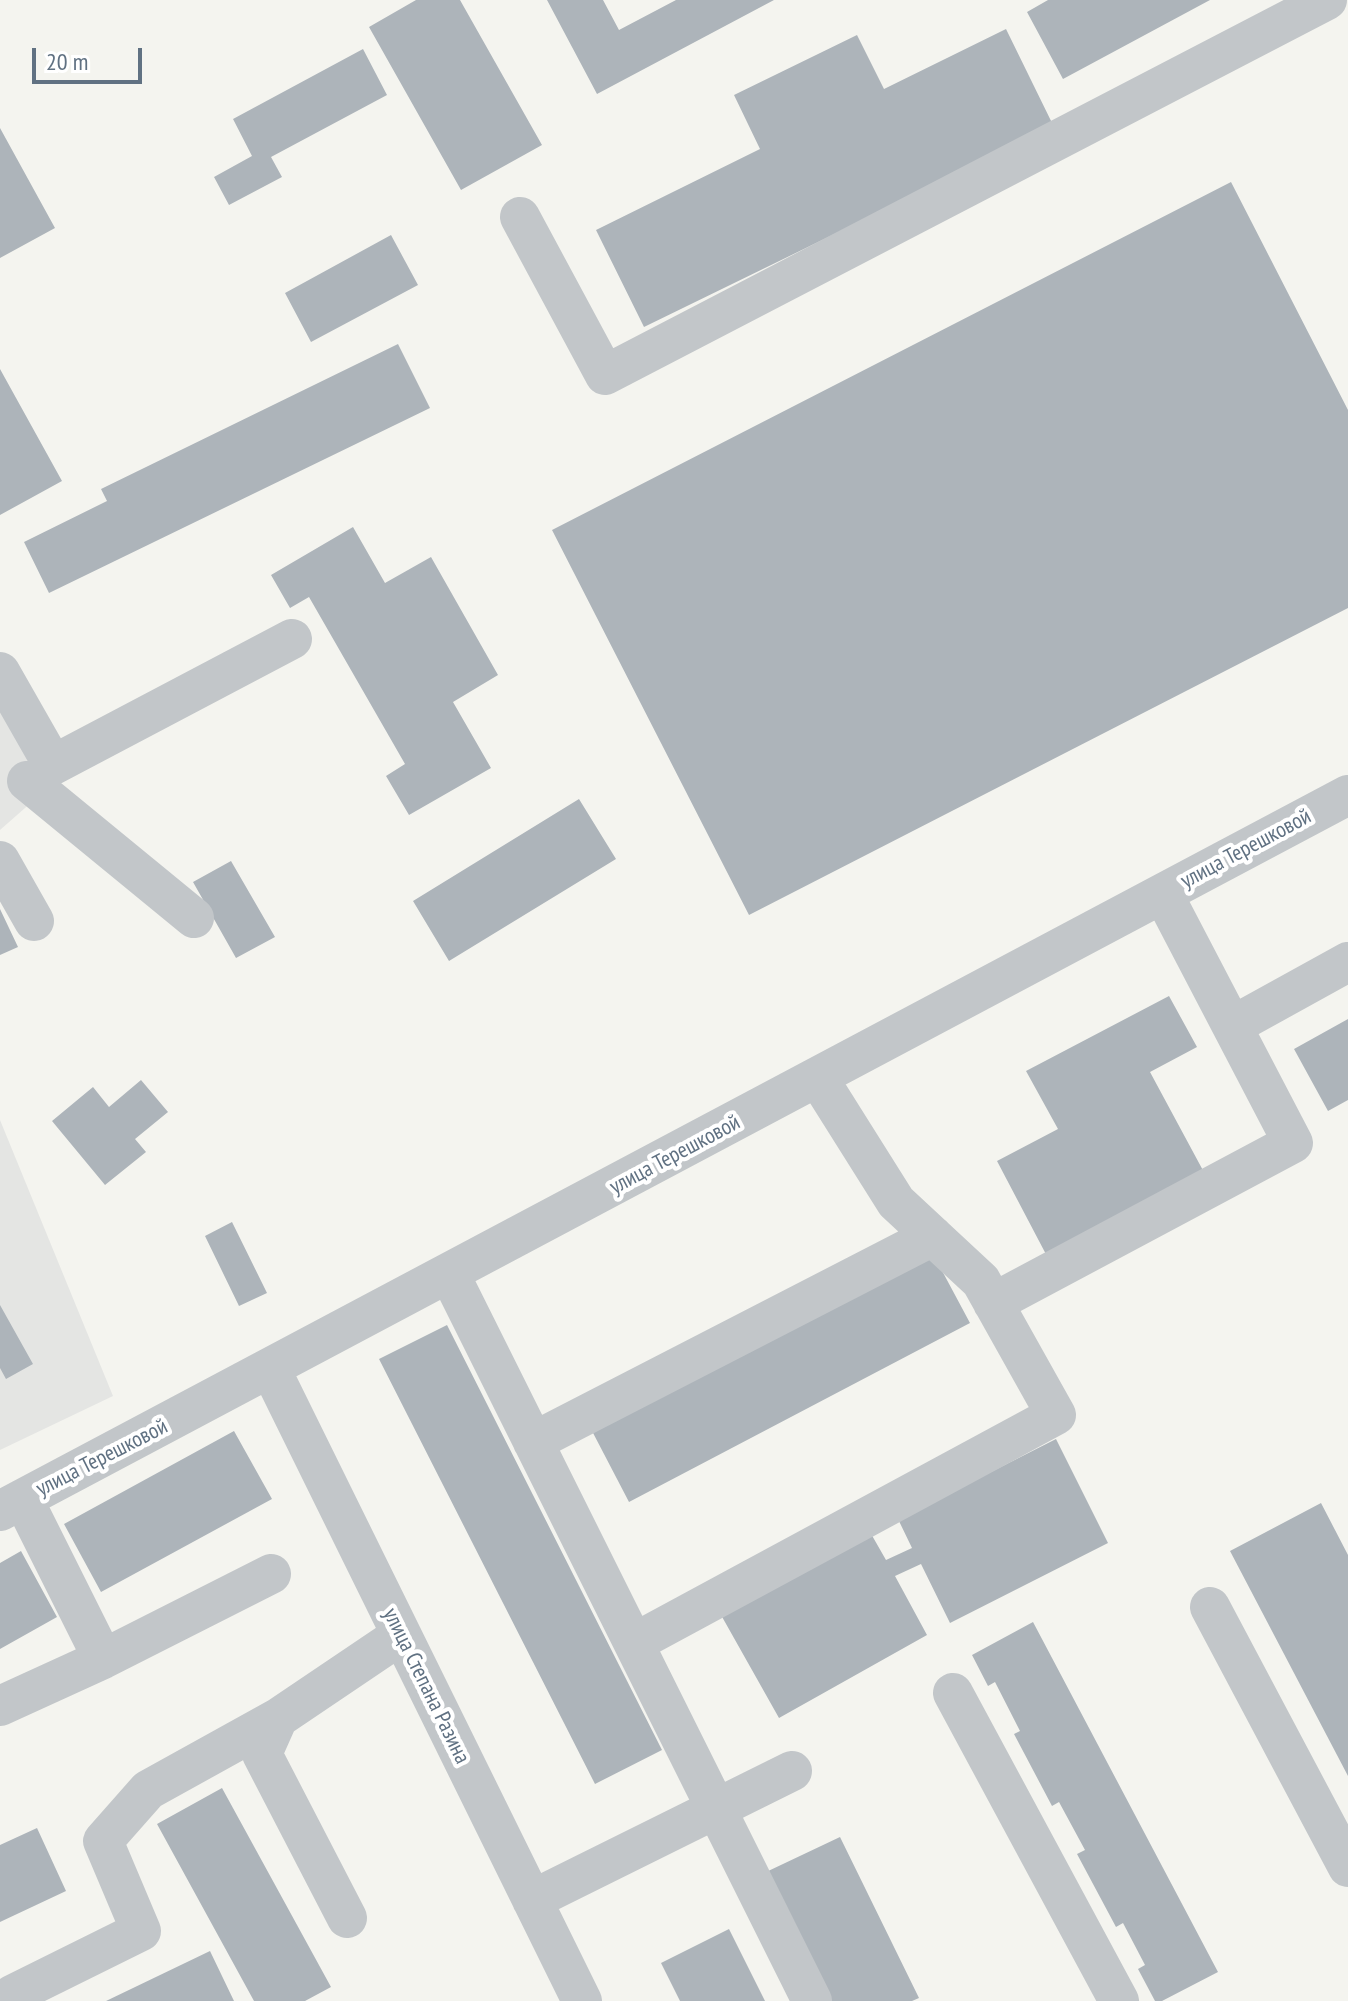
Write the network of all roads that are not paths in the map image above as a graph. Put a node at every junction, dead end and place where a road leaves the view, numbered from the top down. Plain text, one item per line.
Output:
1 (1327, 0) edge
2 (520, 217) dead end
3 (292, 639) dead end
4 (0, 672) edge
5 (27, 781) edge
6 (1348, 795) edge
7 (0, 861) edge
8 (1163, 894) junction
9 (194, 918) dead end
10 (34, 921) dead end
11 (1348, 962) edge
12 (1232, 1026) junction
13 (818, 1078) junction
14 (933, 1236) junction
15 (450, 1275) junction
16 (993, 1303) junction
17 (271, 1370) junction
18 (533, 1442) junction
19 (11, 1505) edge
20 (271, 1574) dead end
21 (1210, 1607) dead end
22 (401, 1635) junction
23 (634, 1643) junction
24 (103, 1659) junction
25 (953, 1693) dead end
26 (0, 1706) edge
27 (278, 1718) junction
28 (792, 1771) dead end
29 (717, 1810) junction
30 (1348, 1867) edge
31 (532, 1900) junction
32 (347, 1918) dead end
33 (12, 1995) dead end
34 (582, 2001) edge
35 (812, 2001) edge
36 (1119, 2001) edge

1 - 2 street
3 - 5 street
4 - 5 street
5 - 9 street
6 - 8 street, улица Терешковой
7 - 10 street
8 - 12 street
8 - 13 street, улица Терешковой
11 - 12 street
12 - 16 street
13 - 14 street
13 - 15 street, улица Терешковой
14 - 16 street
14 - 18 street
15 - 17 street, улица Терешковой
15 - 18 street
16 - 23 street
17 - 19 street, улица Терешковой
17 - 22 street, улица Степана Разина
18 - 23 street
19 - 24 street
20 - 24 street
21 - 30 street
22 - 27 street
22 - 31 street, улица Степана Разина
23 - 29 street
24 - 26 street
25 - 36 street
27 - 32 street
27 - 33 street
28 - 29 street
29 - 31 street
29 - 35 street
31 - 34 street, улица Степана Разина

